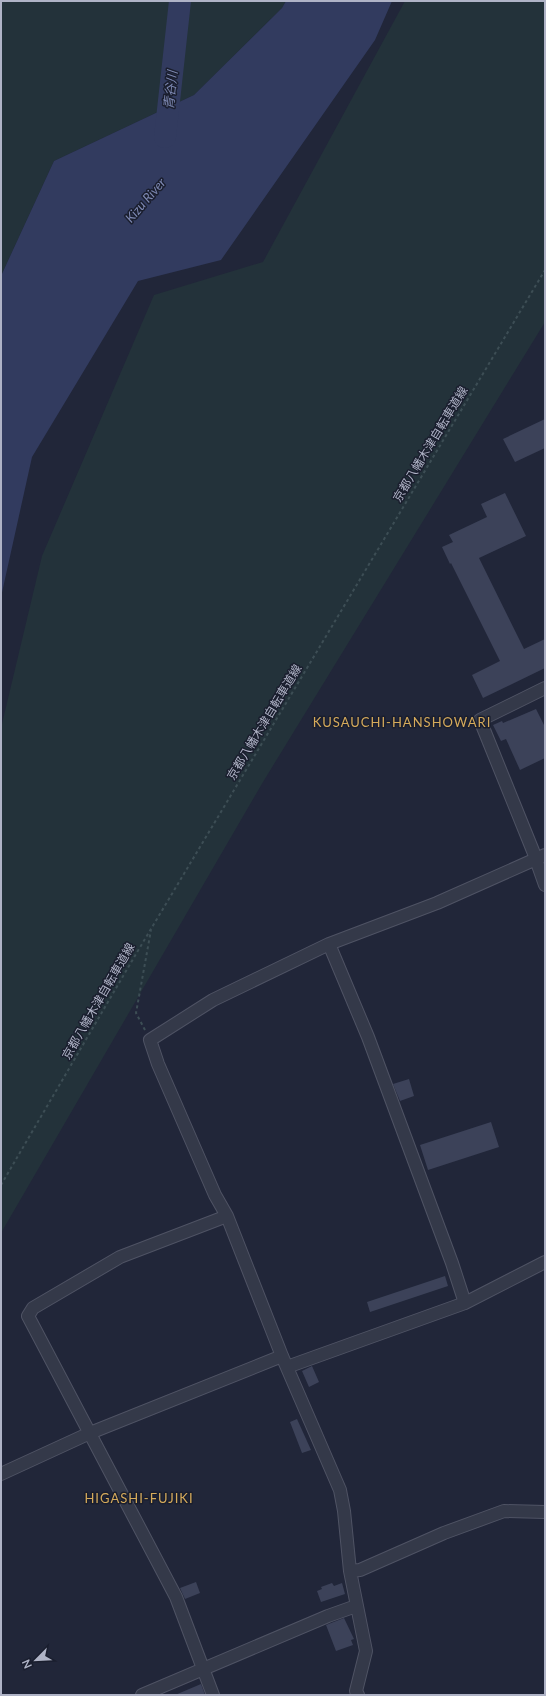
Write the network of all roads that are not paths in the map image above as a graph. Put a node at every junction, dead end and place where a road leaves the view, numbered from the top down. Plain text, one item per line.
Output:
1 (545, 688) edge
2 (540, 857) edge
3 (545, 885) edge
4 (329, 944) junction
5 (227, 1216) junction
6 (545, 1262) edge
7 (465, 1303) junction
8 (284, 1361) junction
9 (90, 1433) junction
10 (1, 1474) edge
11 (545, 1512) edge
12 (350, 1571) junction
13 (356, 1606) junction
14 (202, 1670) junction
15 (142, 1695) edge
16 (213, 1695) edge
17 (358, 1695) edge

1 - 2 street
2 - 3 street
2 - 4 street
4 - 5 street
4 - 7 street
5 - 8 street
5 - 9 street
6 - 7 street
7 - 8 street
8 - 9 street
8 - 12 street
9 - 10 street
9 - 14 street
11 - 12 street
12 - 13 street
13 - 14 street
13 - 17 street
14 - 15 street
14 - 16 street

